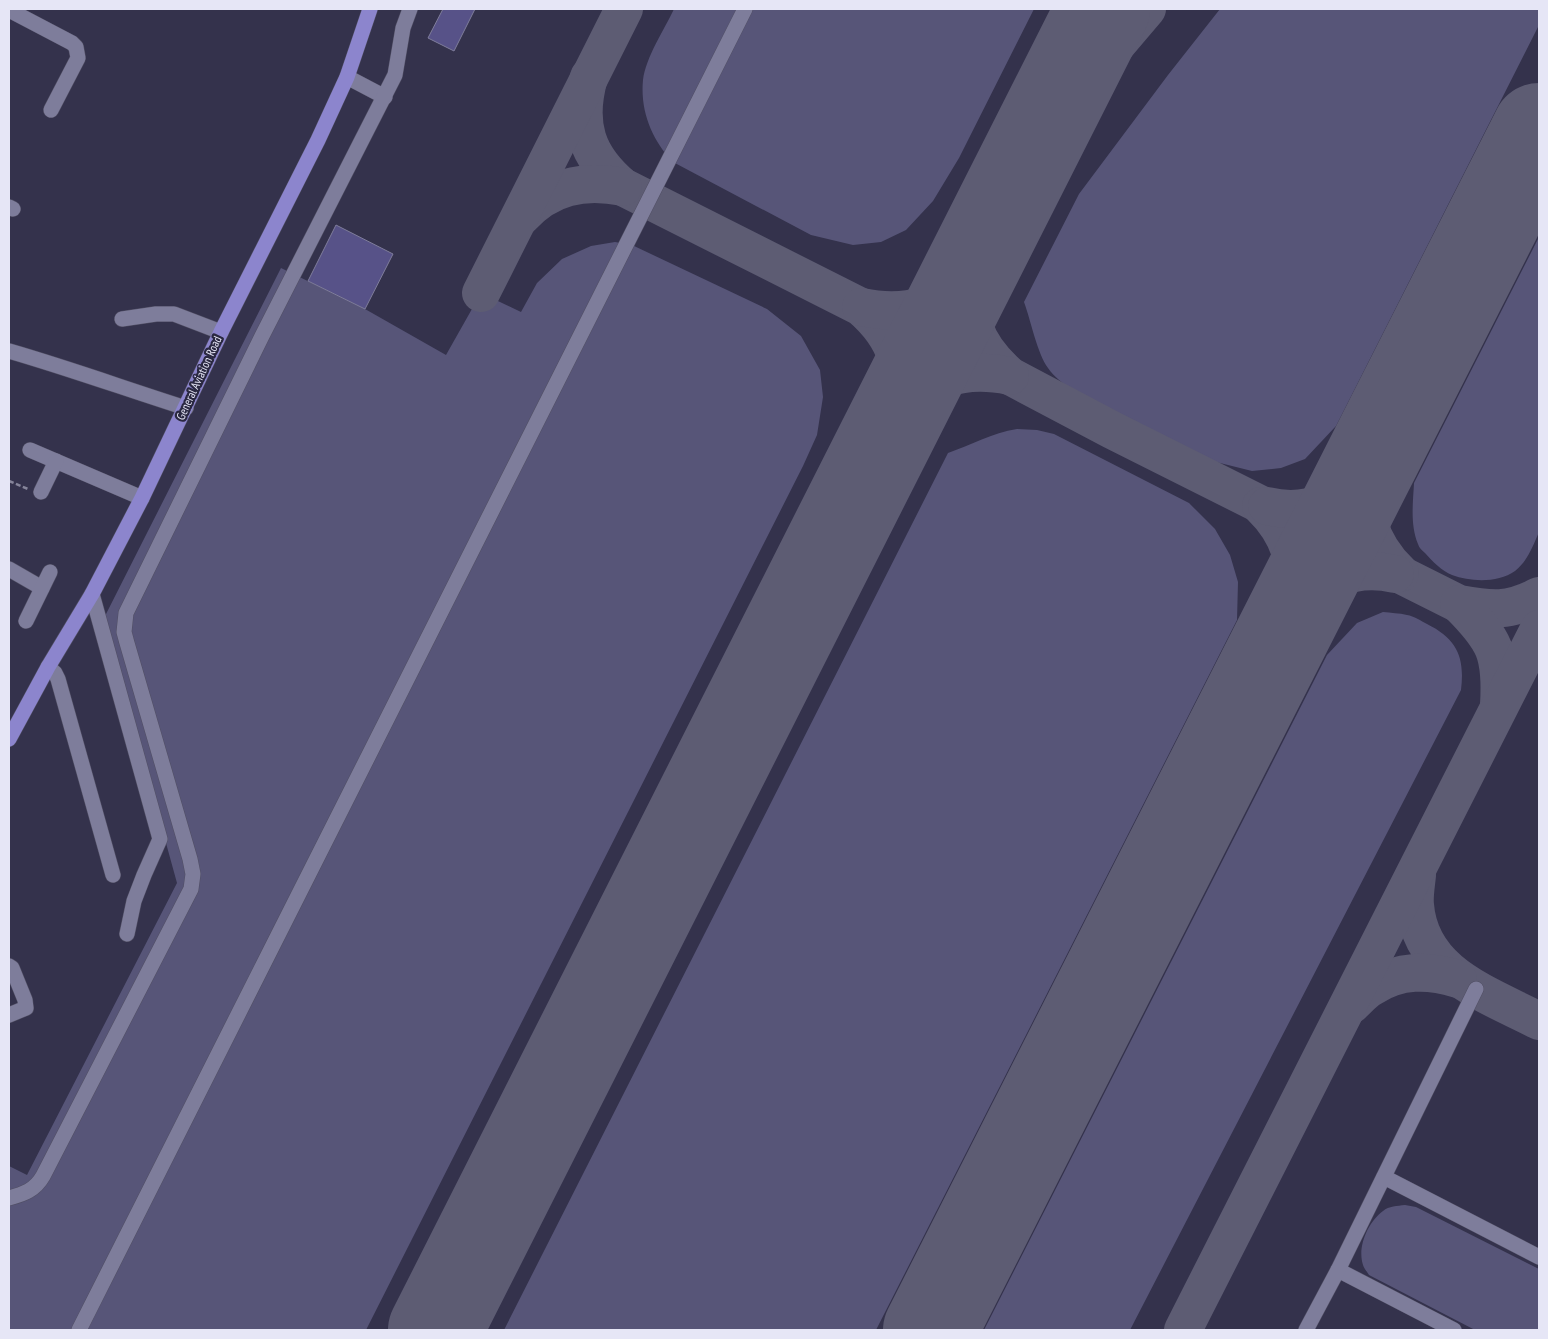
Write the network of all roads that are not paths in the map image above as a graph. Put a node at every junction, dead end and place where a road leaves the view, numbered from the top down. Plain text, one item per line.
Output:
1 (370, 9) edge
2 (410, 9) edge
3 (745, 9) edge
4 (11, 12) edge
5 (347, 76) junction
6 (385, 97) junction
7 (51, 110) dead end
8 (122, 319) dead end
9 (221, 332) junction
10 (9, 351) edge
11 (186, 408) junction
12 (30, 450) dead end
13 (56, 461) junction
14 (41, 492) road end
15 (142, 498) junction
16 (9, 569) edge
17 (50, 572) dead end
18 (42, 588) junction
19 (92, 594) junction
20 (26, 621) dead end
21 (48, 667) junction
22 (9, 738) edge
23 (113, 875) dead end
24 (127, 934) dead end
25 (9, 966) edge
26 (1476, 989) dead end
27 (9, 1014) edge
28 (1384, 1177) junction
29 (9, 1198) edge
30 (1539, 1257) edge
31 (1338, 1270) junction
32 (79, 1330) edge
33 (1306, 1330) edge
34 (1454, 1330) edge

1 - 5 main road, General Aviation Road
2 - 6 street
3 - 32 street
4 - 7 street
5 - 6 street
5 - 9 main road, General Aviation Road
6 - 29 street
8 - 9 street
9 - 11 main road, General Aviation Road
10 - 11 street
11 - 15 main road, General Aviation Road
12 - 13 street
13 - 14 street
13 - 15 street
15 - 19 main road, General Aviation Road
16 - 18 street
17 - 18 street
18 - 20 street
19 - 21 main road, General Aviation Road
19 - 24 street
21 - 22 main road, General Aviation Road
21 - 23 street
25 - 27 street
26 - 28 street
28 - 30 street
28 - 31 street
31 - 33 street
31 - 34 street

